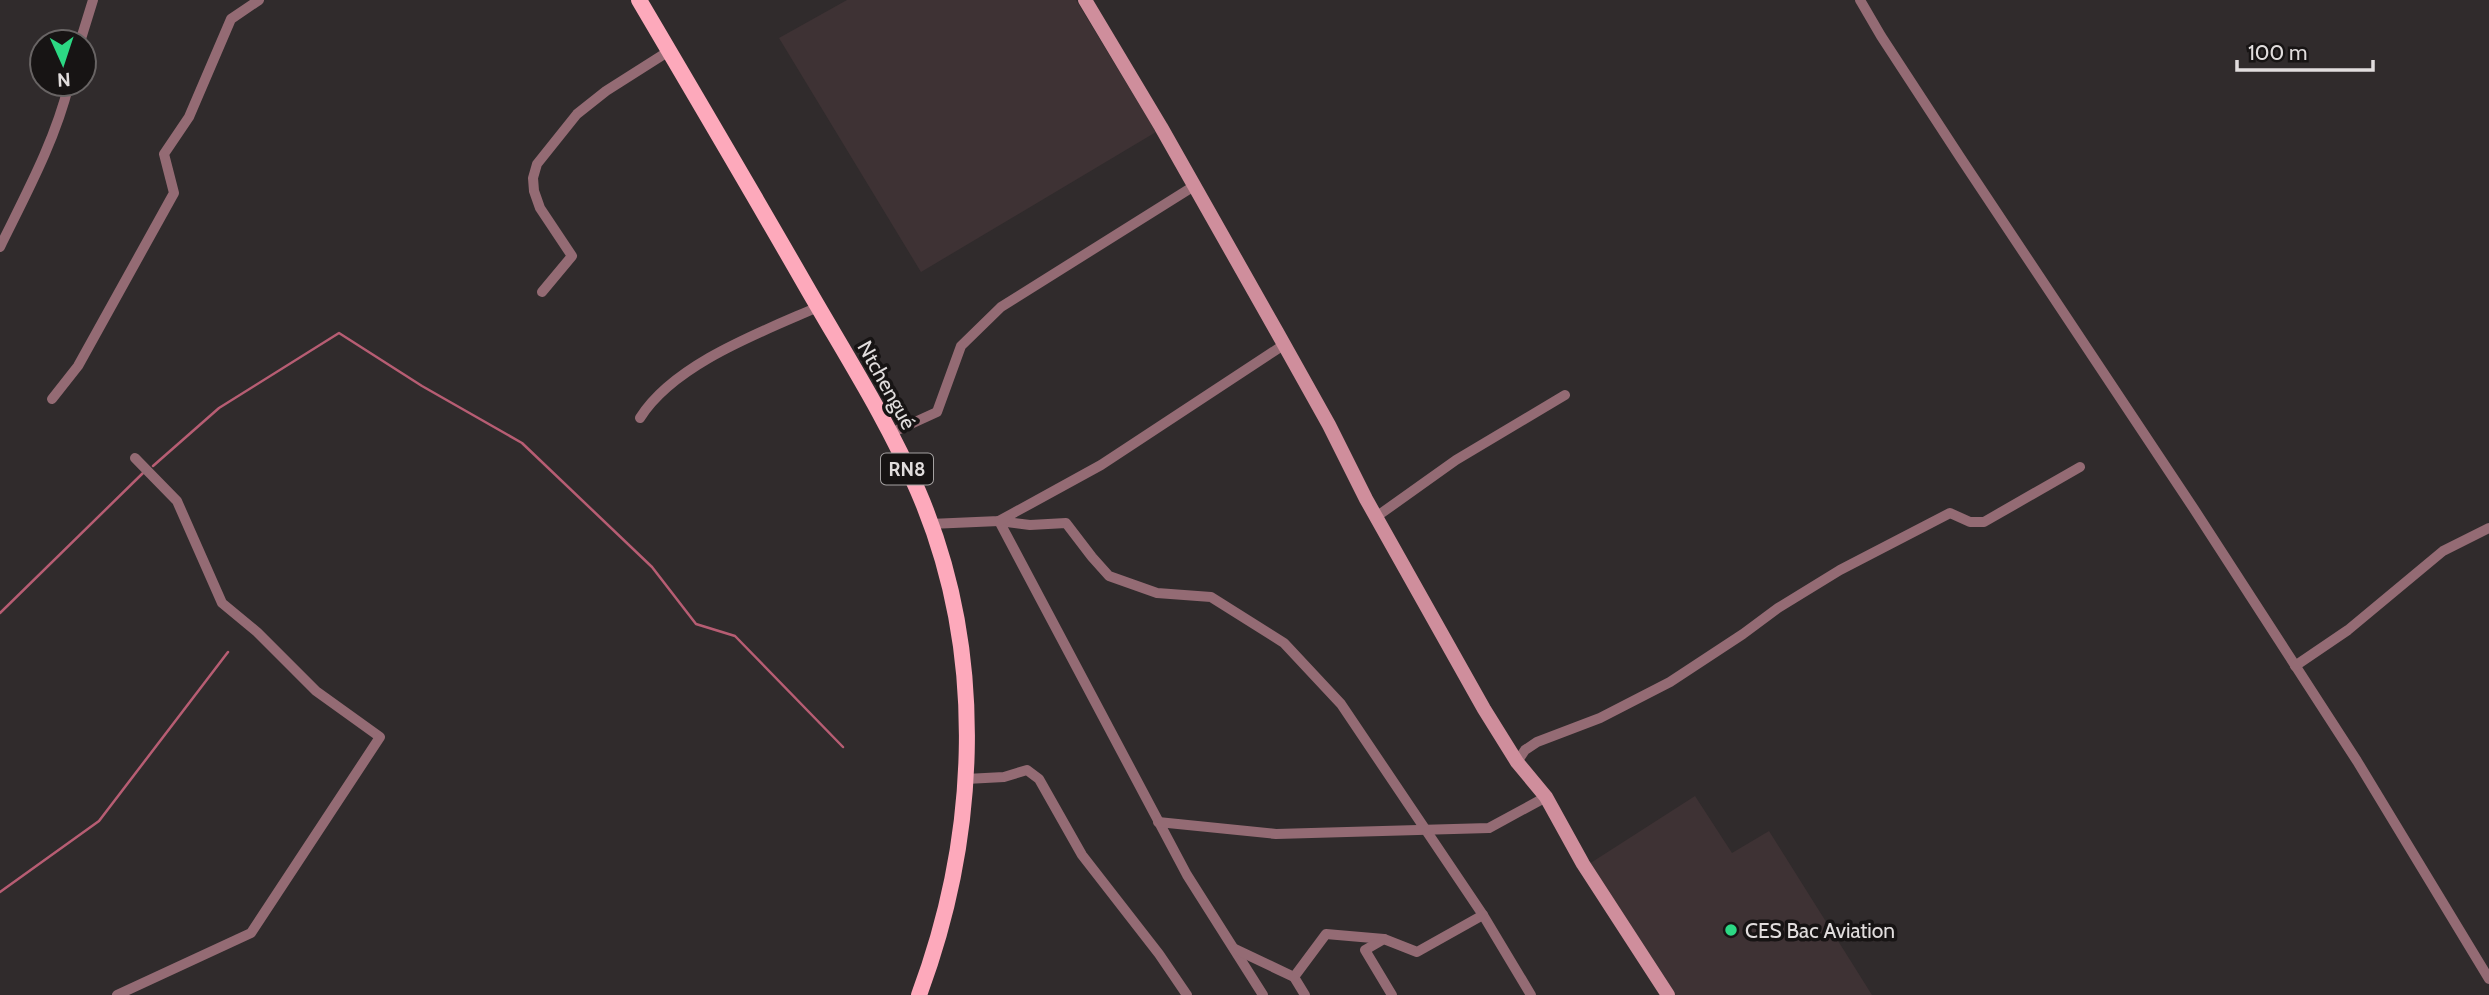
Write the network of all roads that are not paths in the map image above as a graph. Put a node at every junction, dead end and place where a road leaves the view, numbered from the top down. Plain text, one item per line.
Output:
1 (93, 0) edge
2 (259, 0) edge
3 (639, 0) edge
4 (1085, 0) edge
5 (1860, 0) edge
6 (84, 28) edge
7 (669, 51) junction
8 (66, 98) edge
9 (1194, 186) junction
10 (0, 247) edge
11 (542, 292) dead end
12 (818, 307) junction
13 (1284, 344) junction
14 (1565, 395) dead end
15 (52, 399) dead end
16 (640, 418) dead end
17 (891, 433) junction
18 (135, 458) dead end
19 (2080, 467) dead end
20 (1376, 517) junction
21 (999, 521) junction
22 (930, 524) junction
23 (2489, 528) edge
24 (2295, 666) junction
25 (1517, 762) junction
26 (966, 779) junction
27 (1546, 797) junction
28 (1158, 822) junction
29 (1424, 830) junction
30 (1483, 915) junction
31 (1384, 939) junction
32 (1233, 948) junction
33 (1294, 977) junction
34 (2489, 979) edge
35 (117, 995) edge
36 (919, 995) edge
37 (1187, 995) edge
38 (1263, 995) edge
39 (1305, 995) edge
40 (1392, 995) edge
41 (1531, 995) edge
42 (1668, 995) edge

1 - 6 street
2 - 15 street
3 - 7 main road, Ntchengué / RN8
4 - 9 street
5 - 24 street
7 - 11 street
7 - 12 main road, Ntchengué / RN8
8 - 10 street
9 - 13 street
9 - 17 street
12 - 16 street
12 - 17 main road, Ntchengué / RN8
13 - 20 street
13 - 21 street
14 - 20 street
17 - 22 main road, Ntchengué / RN8
18 - 35 street
19 - 25 street
20 - 25 street
21 - 22 street
21 - 28 street
21 - 29 street
22 - 26 main road, Ntchengué / RN8
23 - 24 street
24 - 34 street
25 - 27 street
26 - 36 main road, Ntchengué / RN8
26 - 37 street
27 - 29 street
27 - 42 street
28 - 29 street
28 - 32 street
29 - 30 street
30 - 31 street
30 - 41 street
31 - 33 street
31 - 40 street
32 - 33 street
32 - 38 street
33 - 39 street

